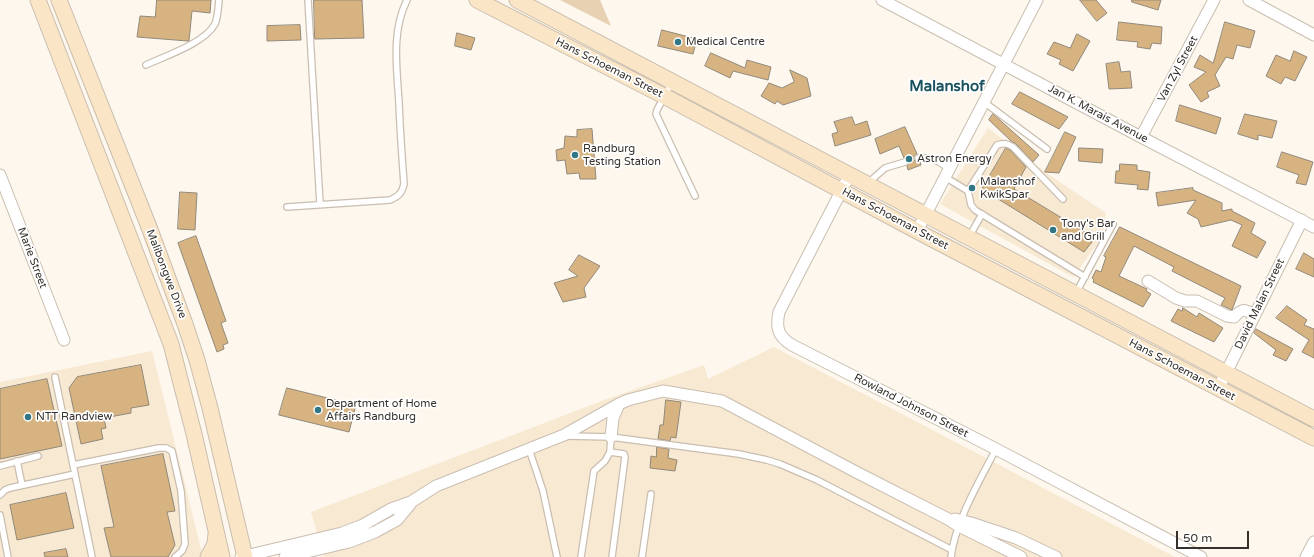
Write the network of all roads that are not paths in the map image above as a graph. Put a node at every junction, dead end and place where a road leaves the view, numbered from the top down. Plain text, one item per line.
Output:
1 (38, 0) edge
2 (59, 0) edge
3 (219, 0) edge
4 (308, 0) edge
5 (407, 0) edge
6 (477, 0) edge
7 (517, 0) edge
8 (882, 0) edge
9 (1037, 0) edge
10 (1214, 0) edge
11 (1249, 0) edge
12 (1314, 35) edge
13 (1004, 64) junction
14 (146, 65) dead end
15 (672, 81) junction
16 (664, 96) junction
17 (984, 102) junction
18 (1141, 138) junction
19 (1047, 150) dead end
20 (918, 158) dead end
21 (905, 162) dead end
22 (947, 173) junction
23 (850, 174) junction
24 (0, 175) edge
25 (868, 184) junction
26 (841, 190) junction
27 (968, 192) junction
28 (695, 196) dead end
29 (1063, 199) dead end
30 (320, 204) junction
31 (287, 206) dead end
32 (982, 214) junction
33 (926, 215) junction
34 (1302, 220) junction
35 (1113, 224) dead end
36 (1314, 227) edge
37 (917, 231) junction
38 (969, 237) junction
39 (1085, 277) junction
40 (1148, 281) dead end
41 (1076, 294) junction
42 (1255, 315) junction
43 (64, 340) dead end
44 (1226, 372) junction
45 (55, 377) dead end
46 (1218, 389) junction
47 (619, 404) junction
48 (1314, 419) edge
49 (564, 435) junction
50 (611, 437) junction
51 (1314, 438) edge
52 (529, 448) junction
53 (996, 449) junction
54 (610, 452) junction
55 (38, 456) dead end
56 (17, 461) junction
57 (73, 465) junction
58 (0, 466) edge
59 (75, 474) junction
60 (22, 485) junction
61 (651, 494) dead end
62 (0, 495) edge
63 (411, 502) junction
64 (0, 515) edge
65 (960, 523) junction
66 (216, 532) junction
67 (1314, 542) edge
68 (952, 550) junction
69 (1040, 553) edge
70 (8, 557) edge
71 (92, 557) edge
72 (175, 557) edge
73 (208, 557) edge
74 (222, 557) edge
75 (244, 557) edge
76 (285, 557) edge
77 (557, 557) edge
78 (581, 557) edge
79 (612, 557) edge
80 (642, 557) edge
81 (951, 557) edge
82 (1022, 557) edge
83 (1056, 557) edge
84 (1201, 557) edge
85 (1306, 557) edge

1 - 66 main road, Malibongwe Drive
2 - 75 main road, Malibongwe Drive
3 - 14 lane
4 - 30 lane
5 - 30 lane
6 - 16 main road, Hans Schoeman Street
7 - 15 main road, Hans Schoeman Street
8 - 13 street, Jan K. Marais Avenue
9 - 13 street
10 - 18 street, Van Zyl Street
11 - 12 street
13 - 17 street
13 - 18 street, Jan K. Marais Avenue
15 - 16 lane
15 - 23 main road, Hans Schoeman Street
16 - 26 main road, Hans Schoeman Street
16 - 28 lane
17 - 19 lane
17 - 22 street
18 - 34 street, Jan K. Marais Avenue
20 - 22 lane
21 - 25 lane
22 - 27 lane
22 - 33 street
23 - 25 main road, Hans Schoeman Street
23 - 26 street, Rowland Johnson Street
24 - 43 street, Marie Street
25 - 33 main road, Hans Schoeman Street
26 - 37 main road, Hans Schoeman Street
26 - 53 street, Rowland Johnson Street
27 - 29 lane
27 - 32 lane
30 - 31 lane
32 - 38 lane
32 - 39 lane
33 - 37 street
33 - 38 main road, Hans Schoeman Street
34 - 36 street, Jan K. Marais Avenue
34 - 42 street, David Malan Street
35 - 39 lane
37 - 46 main road, Hans Schoeman Street
38 - 41 main road, Hans Schoeman Street
39 - 41 lane
40 - 42 street
41 - 44 main road, Hans Schoeman Street
42 - 44 street, David Malan Street
44 - 46 street, David Malan Street
44 - 48 main road, Hans Schoeman Street
45 - 57 lane
46 - 51 main road, Hans Schoeman Street
47 - 49 street
47 - 50 street
47 - 65 street
49 - 50 lane
49 - 52 street
50 - 54 lane
50 - 68 lane
52 - 63 street
52 - 77 lane
53 - 65 lane
53 - 84 street, Rowland Johnson Street
54 - 78 lane
54 - 79 lane
55 - 56 lane
56 - 58 lane
56 - 60 lane
57 - 59 lane
57 - 72 lane
59 - 60 lane
59 - 71 lane
60 - 62 lane
61 - 80 lane
63 - 75 street
63 - 76 street
64 - 70 lane
65 - 68 lane
65 - 69 street
65 - 82 street
66 - 73 main road
66 - 74 main road, Malibongwe Drive
67 - 85 street
68 - 81 lane
69 - 83 street

